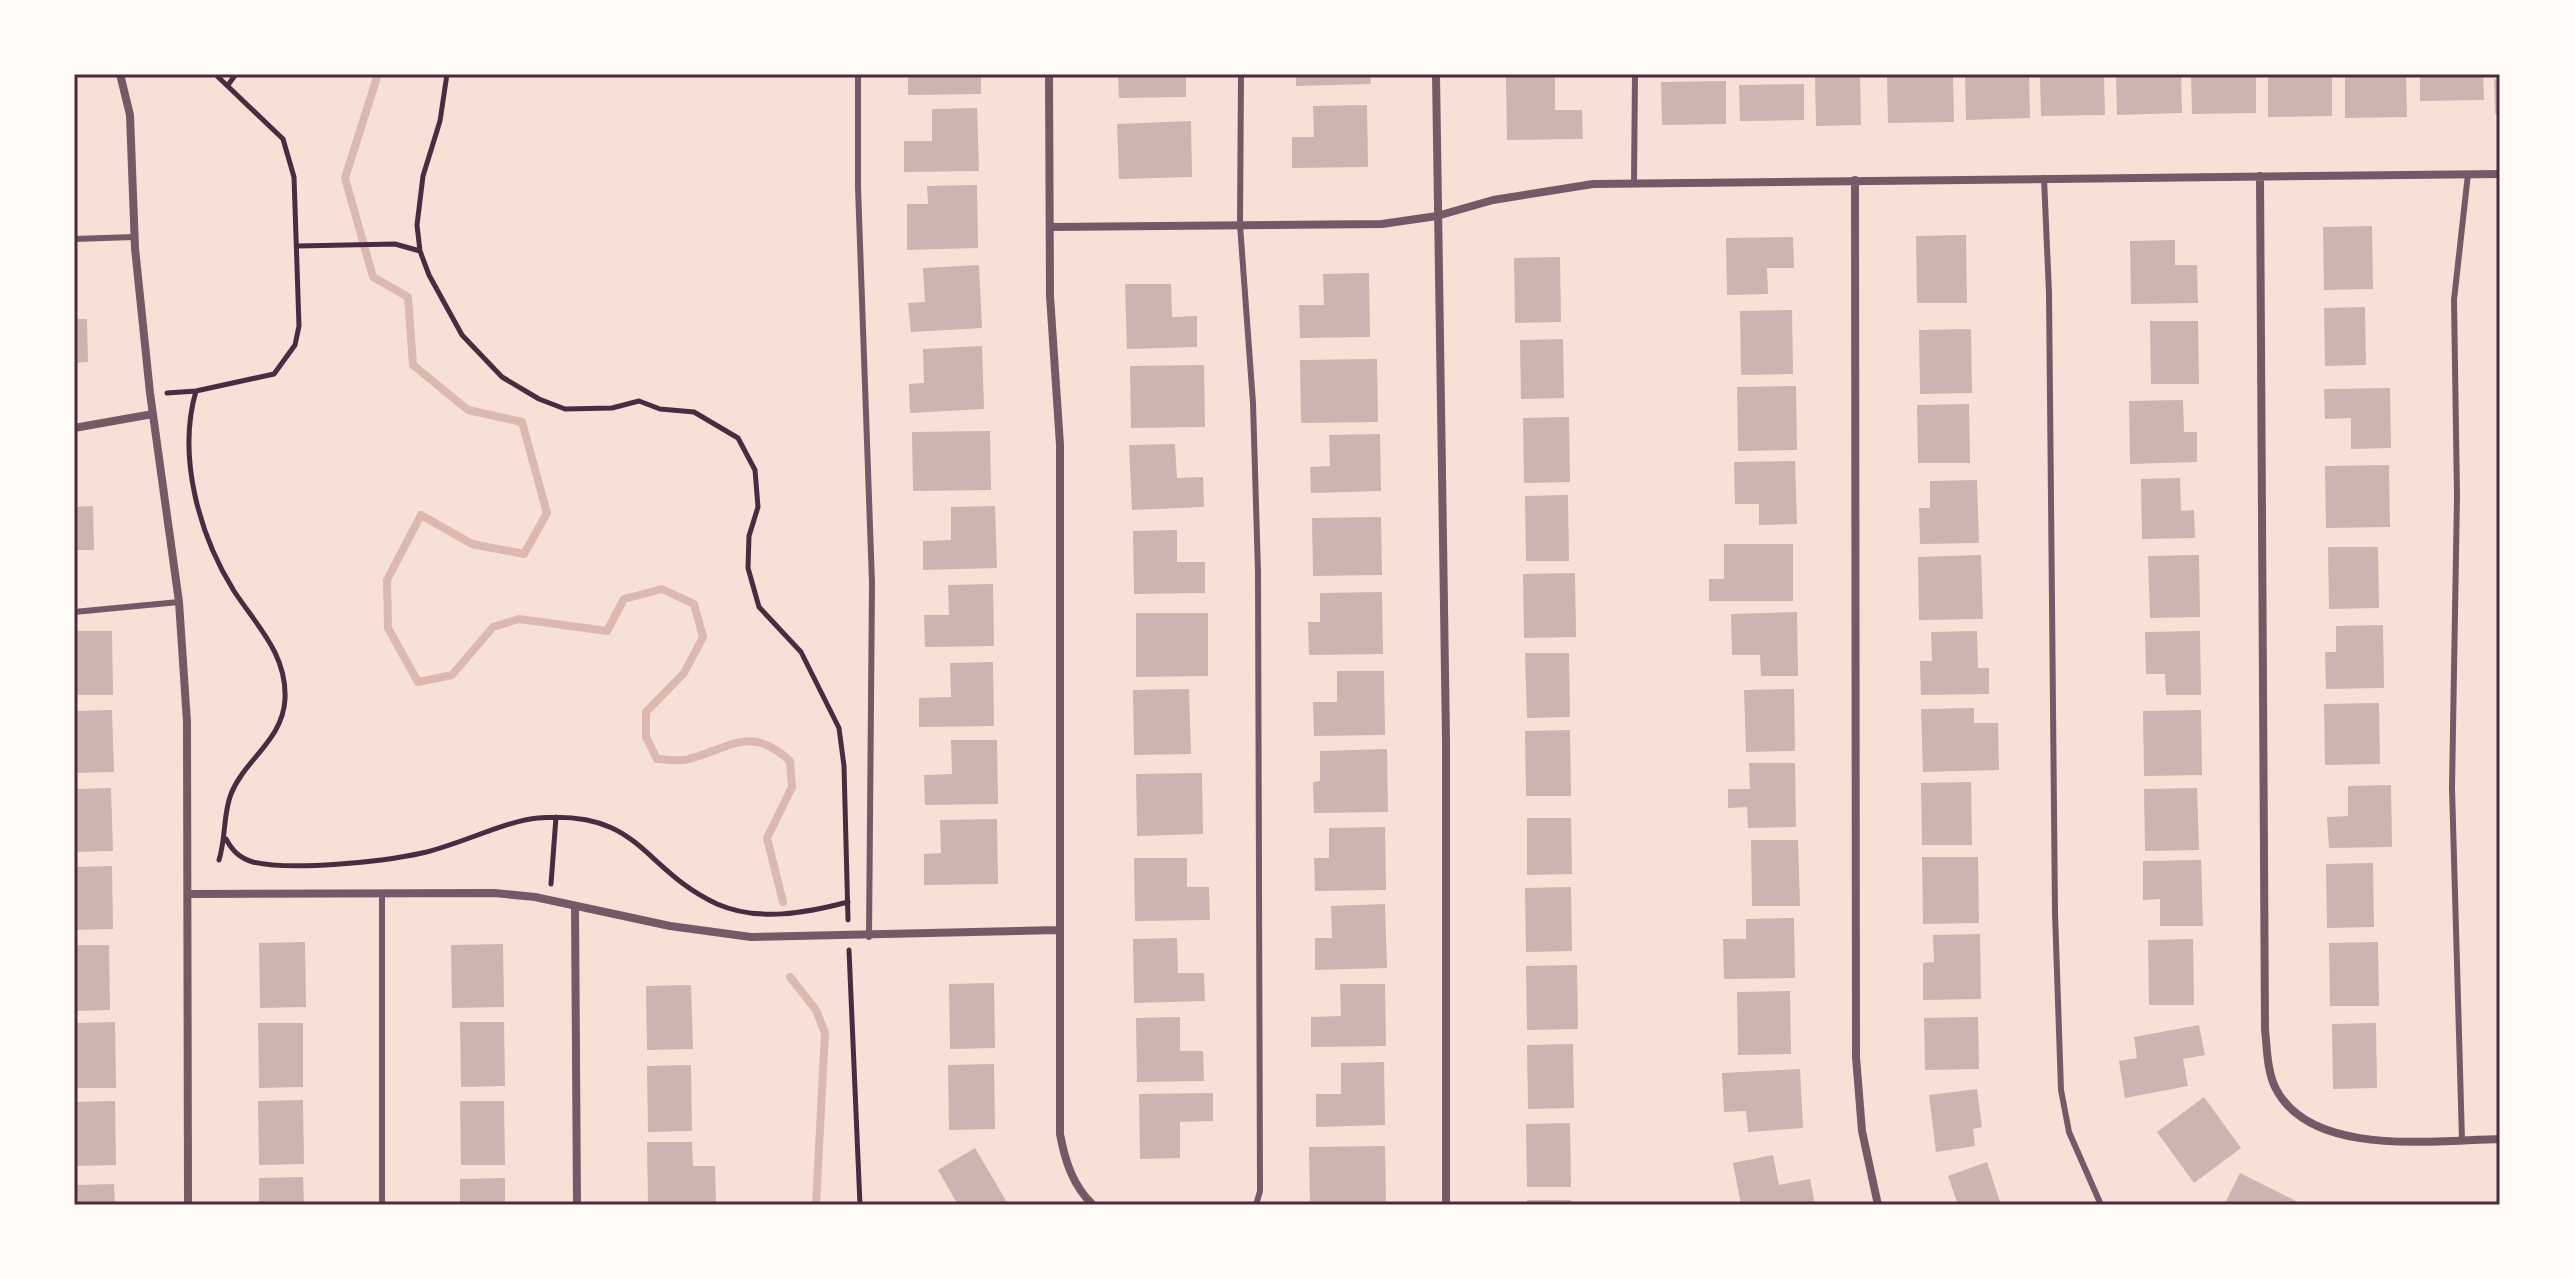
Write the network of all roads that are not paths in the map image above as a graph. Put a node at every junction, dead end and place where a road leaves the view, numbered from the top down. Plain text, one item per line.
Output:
1 (858, 74) edge
2 (1049, 74) edge
3 (1241, 74) edge
4 (1436, 74) edge
5 (1635, 74) edge
6 (120, 75) edge
7 (2468, 174) junction
8 (2500, 174) edge
9 (2260, 176) junction
10 (2044, 178) junction
11 (1855, 180) junction
12 (1634, 183) junction
13 (1437, 216) junction
14 (1240, 225) junction
15 (1051, 227) junction
16 (134, 237) junction
17 (74, 239) edge
18 (153, 414) junction
19 (74, 428) edge
20 (179, 602) junction
21 (74, 612) edge
22 (382, 893) junction
23 (188, 894) junction
24 (575, 906) junction
25 (1058, 930) junction
26 (869, 937) junction
27 (2500, 1139) edge
28 (2462, 1140) junction
29 (188, 1205) edge
30 (382, 1205) edge
31 (577, 1205) edge
32 (1093, 1205) edge
33 (1256, 1205) edge
34 (1446, 1205) edge
35 (1878, 1205) edge
36 (2101, 1205) edge

1 - 26 lane
2 - 15 street
3 - 14 lane
4 - 13 street
5 - 12 lane
6 - 16 street
7 - 8 street
7 - 9 street
7 - 28 lane
9 - 10 street
9 - 28 street
10 - 11 street
10 - 36 lane
11 - 12 street
11 - 35 street
12 - 13 street
13 - 14 street
13 - 34 street
14 - 15 street
14 - 33 lane
15 - 25 street
16 - 17 lane
16 - 18 street
18 - 19 street
18 - 20 street
20 - 21 lane
20 - 23 street
22 - 23 street
22 - 24 street
22 - 30 lane
23 - 29 street
24 - 26 street
24 - 31 street
25 - 26 street
25 - 32 street
27 - 28 street

